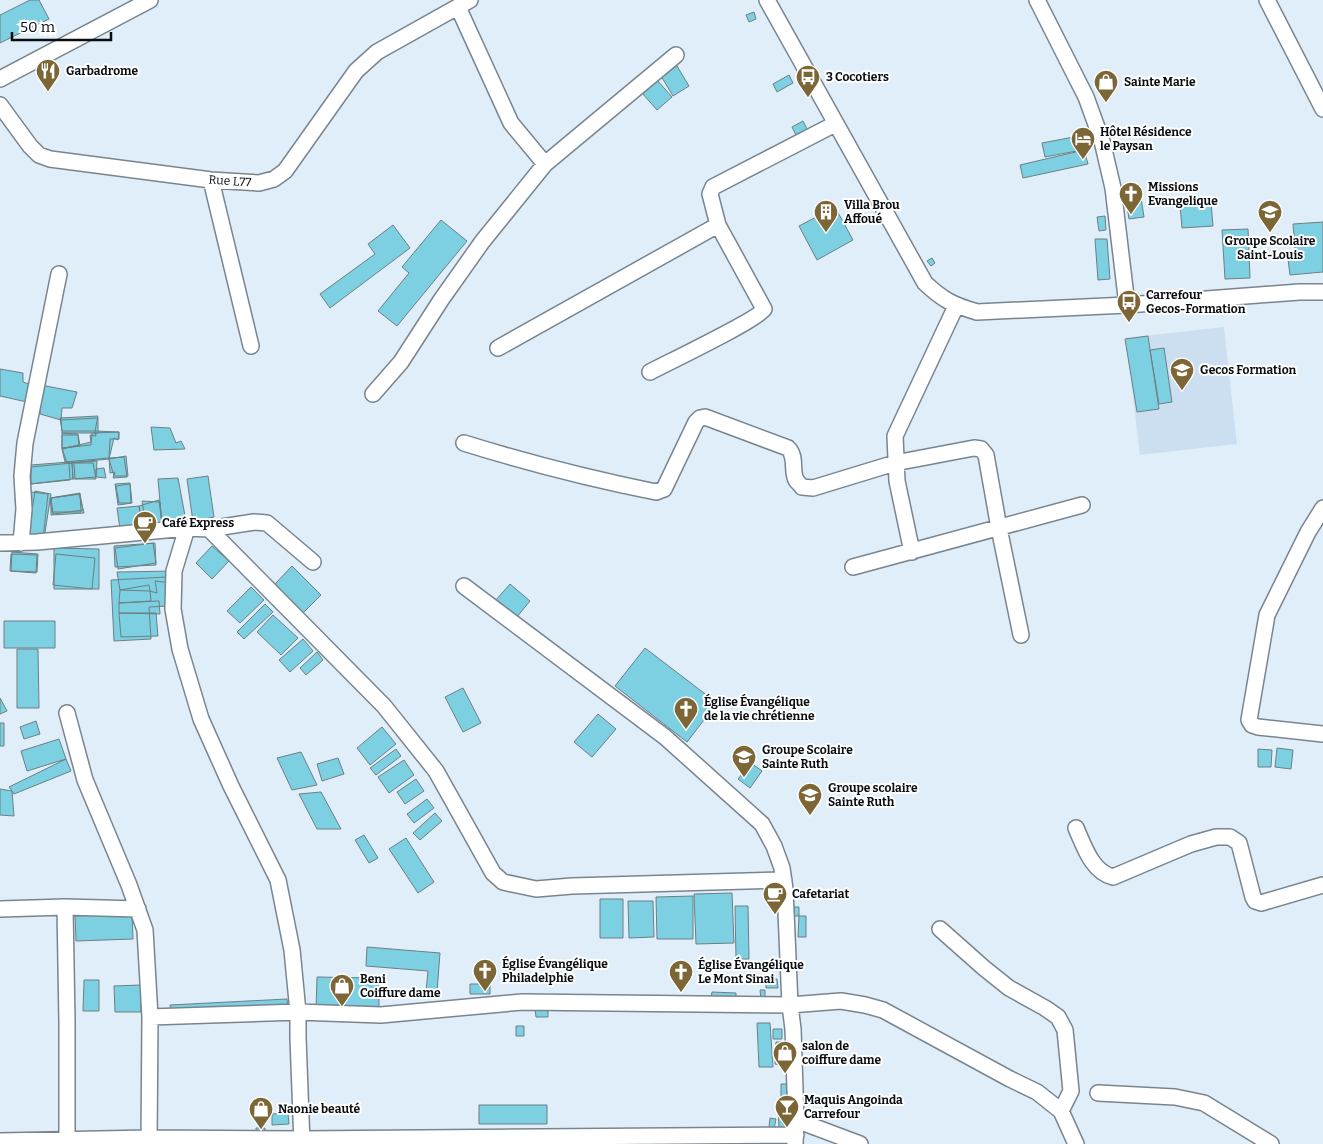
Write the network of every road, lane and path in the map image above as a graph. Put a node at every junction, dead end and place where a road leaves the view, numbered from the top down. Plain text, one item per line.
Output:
1 (150, 0) edge
2 (767, 0) edge
3 (1037, 0) edge
4 (1267, 0) edge
5 (464, 4) edge
6 (676, 56) dead end
7 (0, 79) edge
8 (0, 105) edge
9 (1323, 109) edge
10 (835, 124) junction
11 (546, 164) junction
12 (211, 180) junction
13 (718, 225) junction
14 (59, 274) dead end
15 (1323, 292) edge
16 (1127, 305) junction
17 (956, 306) junction
18 (251, 346) dead end
19 (498, 348) dead end
20 (650, 372) dead end
21 (373, 394) dead end
22 (464, 443) dead end
23 (895, 463) junction
24 (1082, 505) dead end
25 (1323, 508) edge
26 (186, 528) junction
27 (999, 528) junction
28 (209, 529) junction
29 (22, 542) junction
30 (0, 543) edge
31 (912, 552) junction
32 (313, 562) dead end
33 (853, 567) dead end
34 (464, 586) dead end
35 (1021, 635) dead end
36 (67, 713) dead end
37 (1323, 734) edge
38 (1076, 828) dead end
39 (784, 880) junction
40 (1323, 885) edge
41 (65, 907) junction
42 (0, 909) edge
43 (138, 909) junction
44 (940, 929) dead end
45 (790, 1005) junction
46 (298, 1012) junction
47 (150, 1017) junction
48 (1098, 1093) dead end
49 (1061, 1111) junction
50 (796, 1133) edge
51 (67, 1139) junction
52 (0, 1141) edge
53 (149, 1141) edge
54 (302, 1142) edge
55 (860, 1144) edge
56 (1076, 1144) edge
57 (1271, 1144) edge

1 - 7 street
2 - 10 street
3 - 16 street
4 - 9 street
5 - 11 street
5 - 12 street, Rue L77
6 - 11 street
8 - 12 street, Rue L77
10 - 13 street
10 - 17 street
11 - 21 street
12 - 18 street
13 - 19 street
13 - 20 street
14 - 29 street
15 - 16 street
16 - 17 street
17 - 23 street
22 - 23 street
23 - 27 street
23 - 31 street
24 - 27 street
25 - 37 street
26 - 28 street
26 - 29 street
26 - 46 street
27 - 31 street
27 - 35 street
28 - 32 street
28 - 39 street
29 - 30 street
31 - 33 street
34 - 39 street
36 - 43 street
38 - 40 street
39 - 45 street
41 - 42 street
41 - 43 street
41 - 51 street
43 - 47 street
44 - 49 street
45 - 46 street
45 - 49 street
45 - 50 street
46 - 47 street
46 - 54 street
47 - 53 street
48 - 57 street
49 - 56 street
50 - 54 street
50 - 55 street
51 - 52 street
51 - 53 street
53 - 54 street

